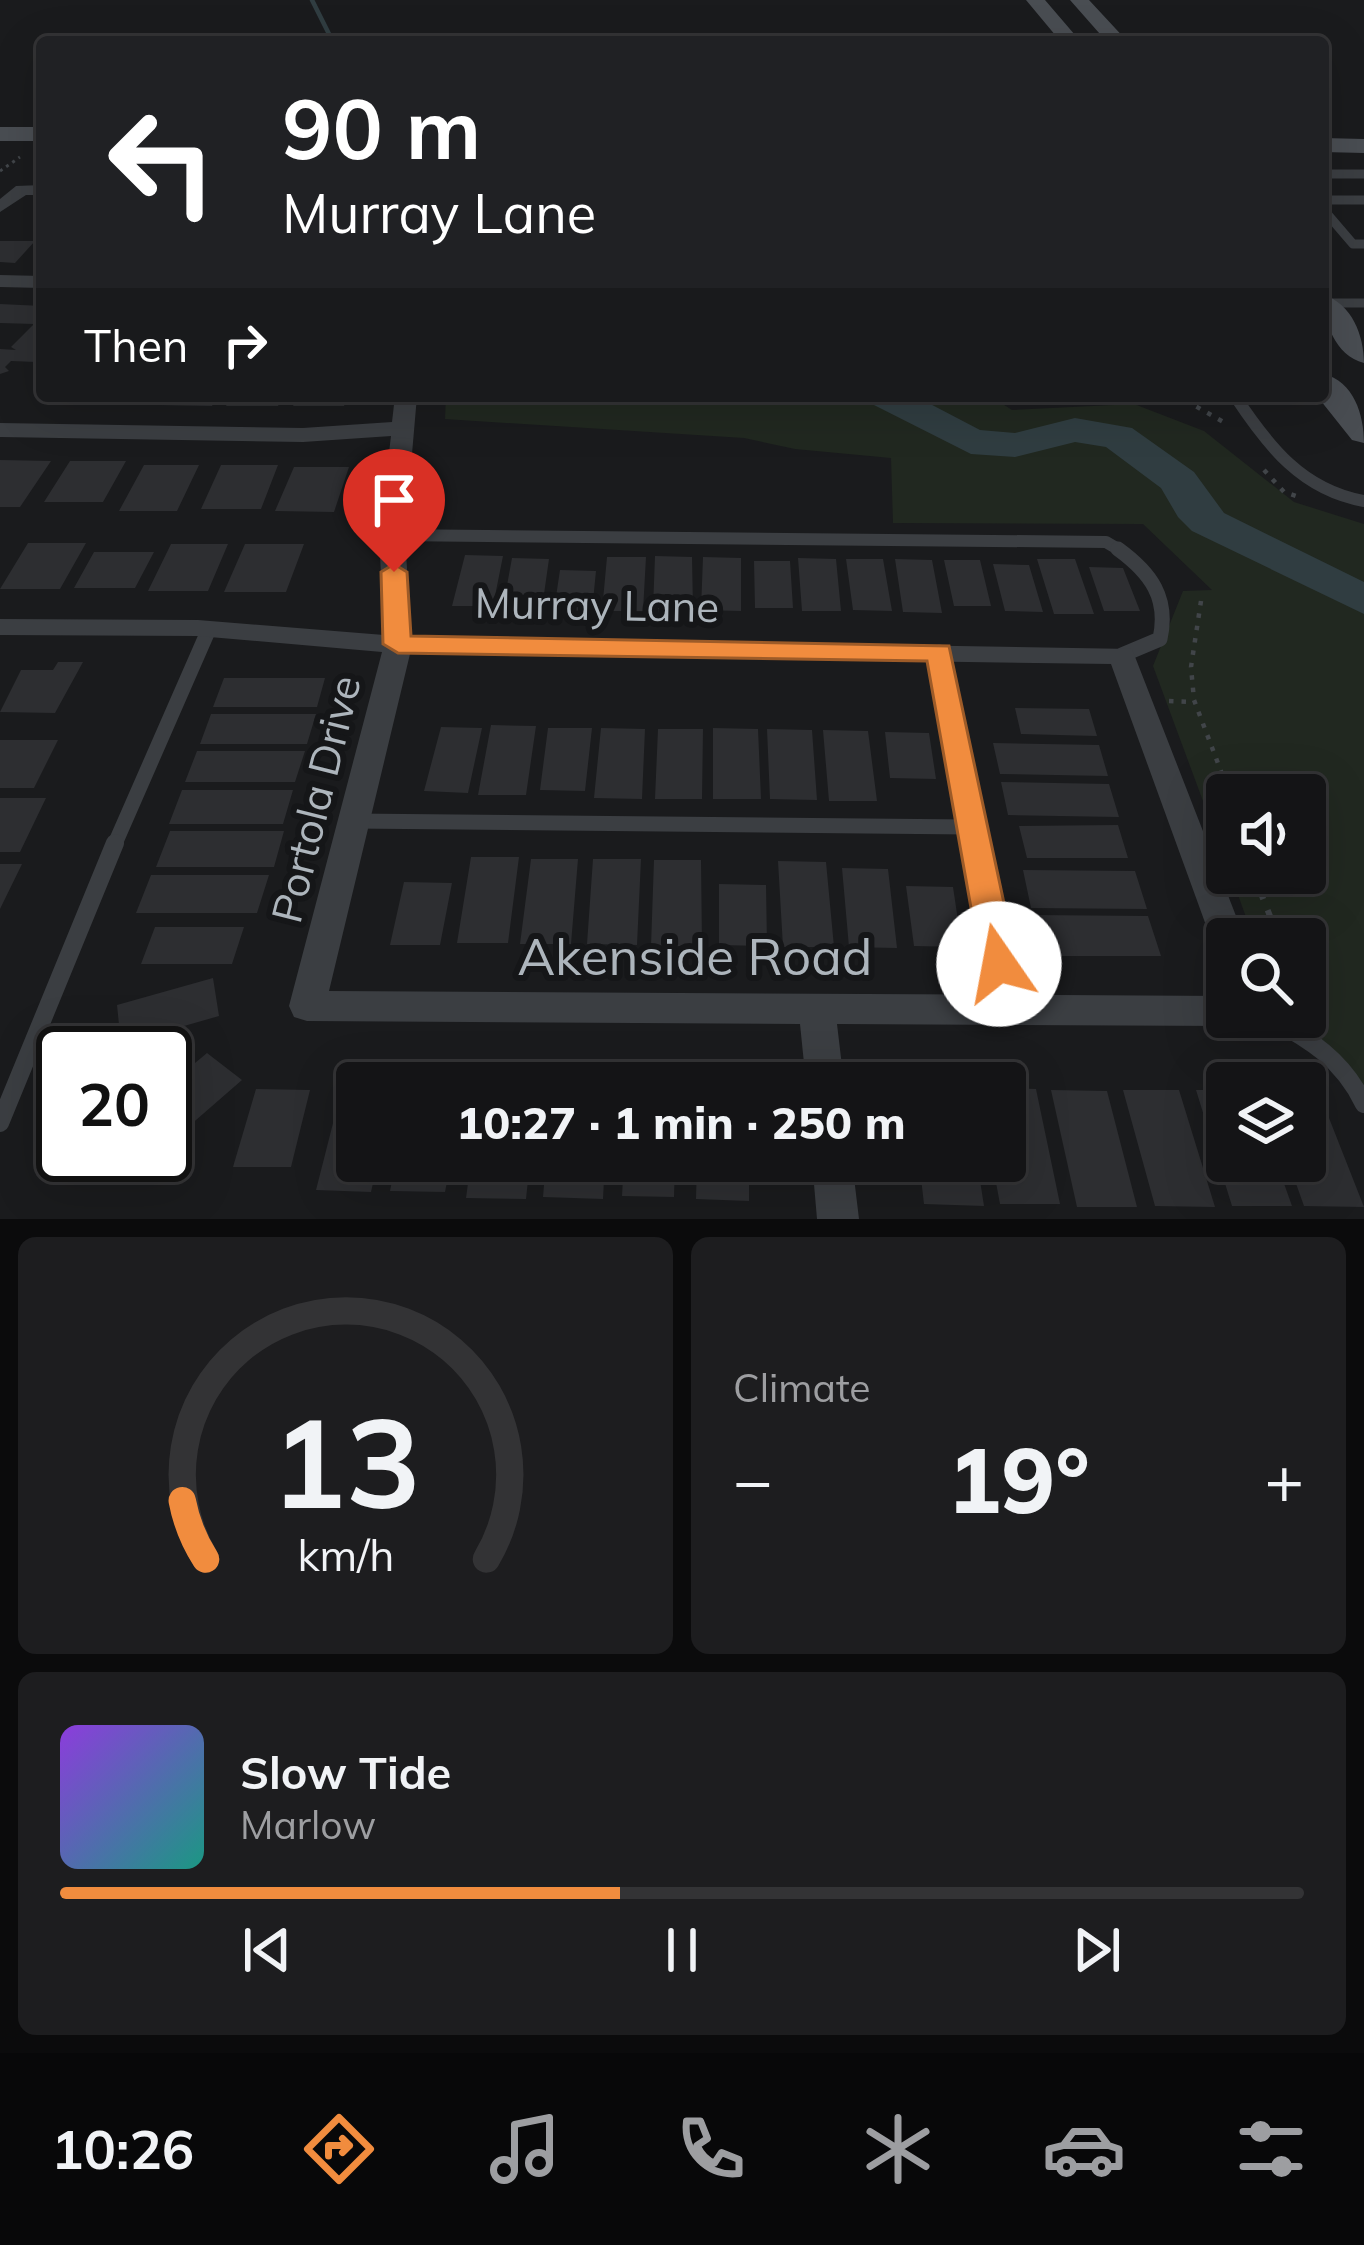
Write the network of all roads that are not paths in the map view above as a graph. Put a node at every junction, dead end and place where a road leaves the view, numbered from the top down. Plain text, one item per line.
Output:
1 (1035, 0) edge
2 (1079, 0) edge
3 (1066, 36) edge
4 (1112, 36) edge
5 (0, 121) edge
6 (36, 121) edge
7 (1329, 130) edge
8 (1364, 131) edge
9 (0, 134) edge
10 (36, 134) edge
11 (1329, 146) edge
12 (1364, 146) edge
13 (1364, 174) edge
14 (1329, 176) edge
15 (32, 190) edge
16 (1364, 195) edge
17 (1330, 198) edge
18 (0, 207) edge
19 (1364, 244) edge
20 (0, 281) edge
21 (36, 282) edge
22 (1329, 303) edge
23 (1364, 303) edge
24 (1329, 310) edge
25 (1364, 354) edge
26 (1329, 390) edge
27 (406, 402) edge
28 (1239, 402) edge
29 (404, 428) junction
30 (0, 430) edge
31 (1364, 433) edge
32 (1364, 501) edge
33 (392, 535) junction
34 (0, 627) edge
35 (209, 629) junction
36 (398, 644) junction
37 (939, 652) junction
38 (1122, 655) junction
39 (353, 821) junction
40 (970, 827) junction
41 (1220, 918) edge
42 (307, 1006) joint
43 (817, 1009) junction
44 (1009, 1009) junction
45 (1206, 1011) edge
46 (1312, 1038) edge
47 (823, 1062) edge
48 (1364, 1104) edge
49 (0, 1124) edge
50 (834, 1182) edge
51 (838, 1219) edge

1 - 3 main road
2 - 4 main road
5 - 6 main road
7 - 8 main road
9 - 10 main road
11 - 12 main road
13 - 14 lane
15 - 18 street
16 - 17 lane
17 - 19 lane
20 - 21 street
22 - 23 lane
24 - 25 main road
26 - 31 main road
27 - 29 street, Portola Drive
28 - 32 lane
29 - 30 street
29 - 33 street, Portola Drive
33 - 36 street, Portola Drive
33 - 38 lane
34 - 35 street, Murray Lane
35 - 36 street, Murray Lane
35 - 49 lane
36 - 37 street, Murray Lane
36 - 39 street, Portola Drive
37 - 38 street, Murray Lane
37 - 40 lane
38 - 41 street
39 - 40 lane
39 - 42 street, Portola Drive
40 - 44 lane
42 - 43 street, Akenside Road
43 - 44 street, Akenside Road
43 - 47 street
44 - 45 street, Akenside Road
46 - 48 lane
50 - 51 street

